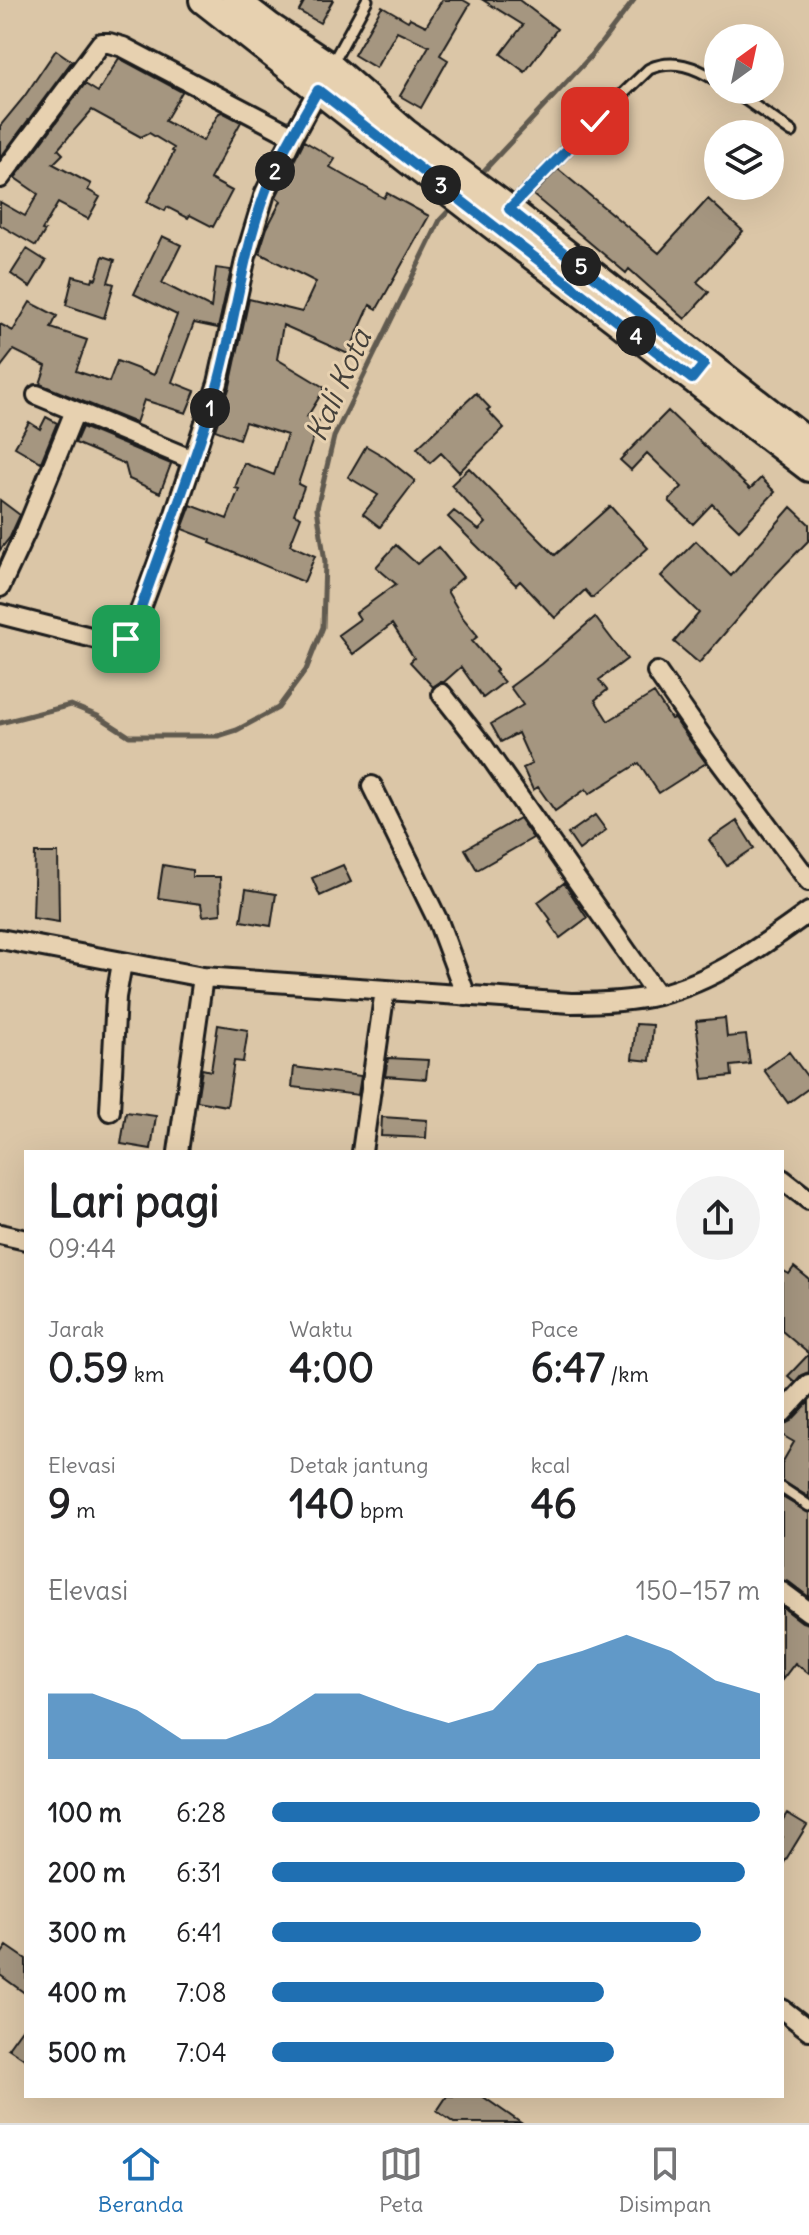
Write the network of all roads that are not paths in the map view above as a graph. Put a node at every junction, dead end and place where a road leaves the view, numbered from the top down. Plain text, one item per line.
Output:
1 (203, 0) edge
2 (235, 0) edge
3 (367, 0) edge
4 (331, 67) junction
5 (704, 74) edge
6 (318, 90) junction
7 (752, 104) edge
8 (792, 132) dead end
9 (293, 136) junction
10 (0, 178) edge
11 (453, 182) junction
12 (497, 210) junction
13 (698, 371) junction
14 (37, 395) dead end
15 (75, 411) junction
16 (809, 443) edge
17 (193, 460) junction
18 (809, 468) edge
19 (0, 587) edge
20 (0, 614) edge
21 (657, 672) dead end
22 (442, 694) dead end
23 (372, 786) dead end
24 (809, 881) edge
25 (809, 912) edge
26 (0, 939) edge
27 (122, 963) junction
28 (203, 977) junction
29 (385, 990) junction
30 (657, 995) junction
31 (466, 996) junction
32 (110, 1111) dead end
33 (178, 1150) edge
34 (362, 1150) edge
35 (784, 1181) edge
36 (809, 1200) edge
37 (0, 1234) edge
38 (24, 1240) edge
39 (805, 1394) edge
40 (784, 1411) edge
41 (784, 1489) edge
42 (809, 1506) edge
43 (784, 1593) edge
44 (809, 1612) edge
45 (784, 2011) edge
46 (809, 2030) edge

1 - 6 street
2 - 4 street
3 - 4 lane
4 - 11 street
5 - 12 lane
6 - 9 street
6 - 11 street
7 - 8 lane
9 - 10 street
9 - 17 street
11 - 12 street
12 - 13 street
13 - 16 street
13 - 18 street
14 - 15 street
15 - 17 street
15 - 19 street
17 - 20 street
21 - 24 street
22 - 30 street
23 - 31 street
25 - 30 street
26 - 27 street
27 - 28 street
27 - 32 street
28 - 29 street
28 - 33 street
29 - 31 street
29 - 34 street
30 - 31 street
35 - 36 street
37 - 38 street
39 - 40 street
41 - 42 lane
43 - 44 street
45 - 46 street

